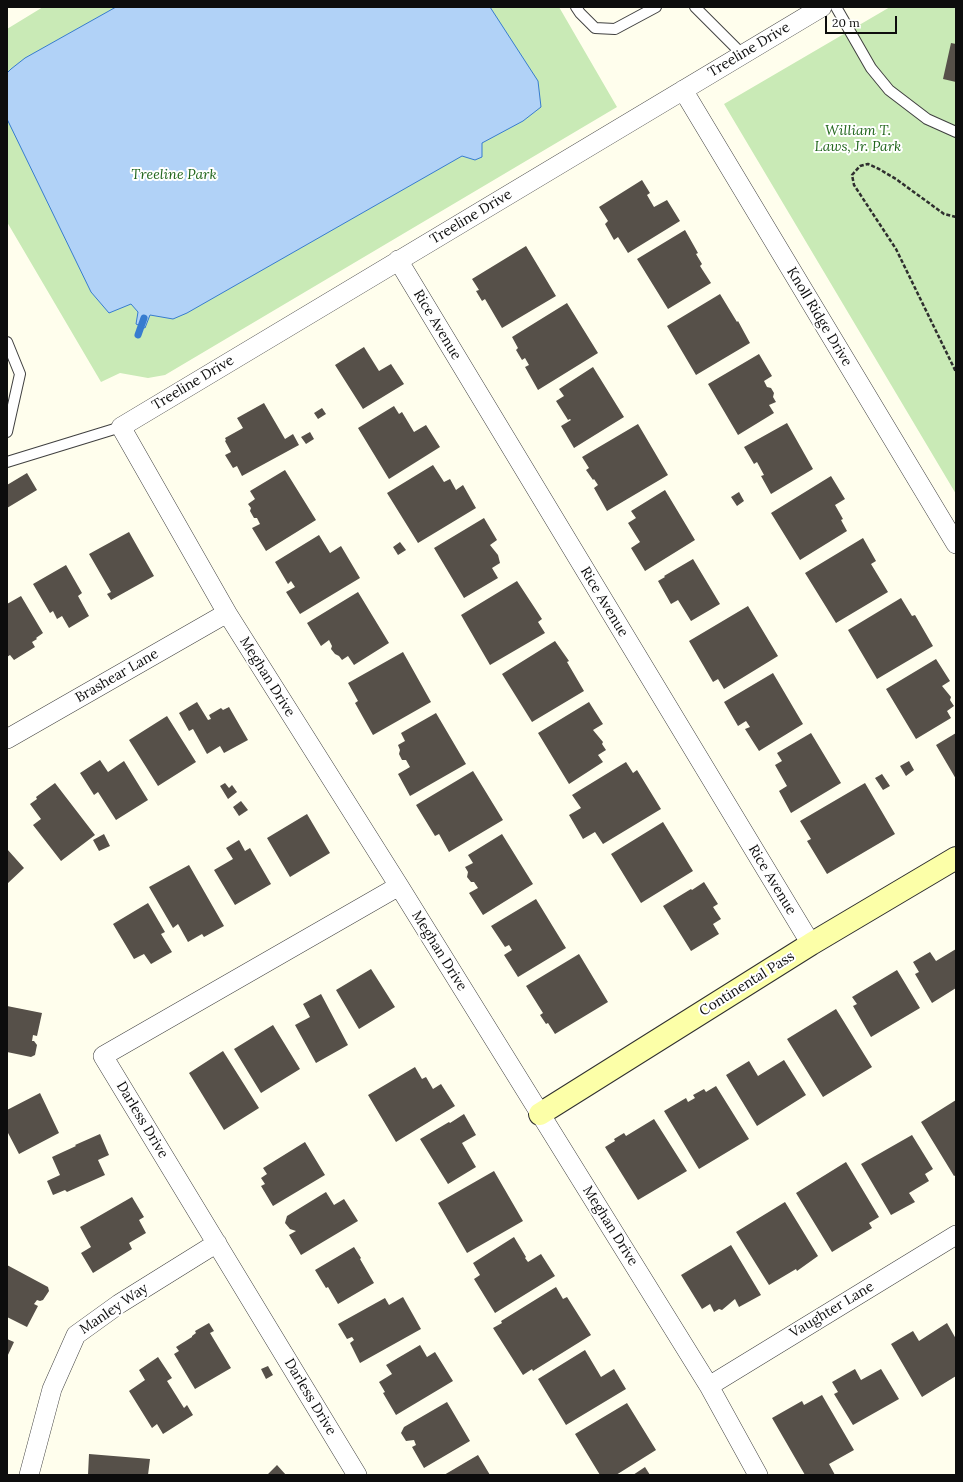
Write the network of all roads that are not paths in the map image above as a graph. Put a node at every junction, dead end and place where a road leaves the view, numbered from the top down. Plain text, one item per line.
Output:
1 (576, 7) edge
2 (656, 7) edge
3 (695, 7) edge
4 (822, 7) edge
5 (836, 7) edge
6 (742, 54) junction
7 (683, 90) junction
8 (956, 132) edge
9 (398, 260) junction
10 (7, 342) edge
11 (121, 427) junction
12 (7, 432) edge
13 (7, 462) edge
14 (956, 544) edge
15 (227, 613) junction
16 (7, 739) edge
17 (956, 858) edge
18 (399, 886) junction
19 (811, 944) junction
20 (540, 1114) junction
21 (956, 1235) edge
22 (217, 1243) junction
23 (709, 1386) junction
24 (30, 1475) edge
25 (357, 1475) edge
26 (758, 1475) edge

1 - 2 lane
3 - 6 lane
4 - 6 street, Treeline Drive
5 - 8 lane
6 - 7 street, Treeline Drive
7 - 9 street, Treeline Drive
7 - 14 street, Knoll Ridge Drive
9 - 11 street, Treeline Drive
9 - 19 street, Rice Avenue
10 - 12 lane
11 - 13 lane
11 - 15 street, Meghan Drive
15 - 16 street, Brashear Lane
15 - 18 street, Meghan Drive
17 - 19 street, Continental Pass
18 - 20 street, Meghan Drive
18 - 22 street, Darless Drive
19 - 20 street, Continental Pass
20 - 23 street, Meghan Drive
21 - 23 street, Vaughter Lane
22 - 24 street, Manley Way
22 - 25 street, Darless Drive
23 - 26 street, Meghan Drive

